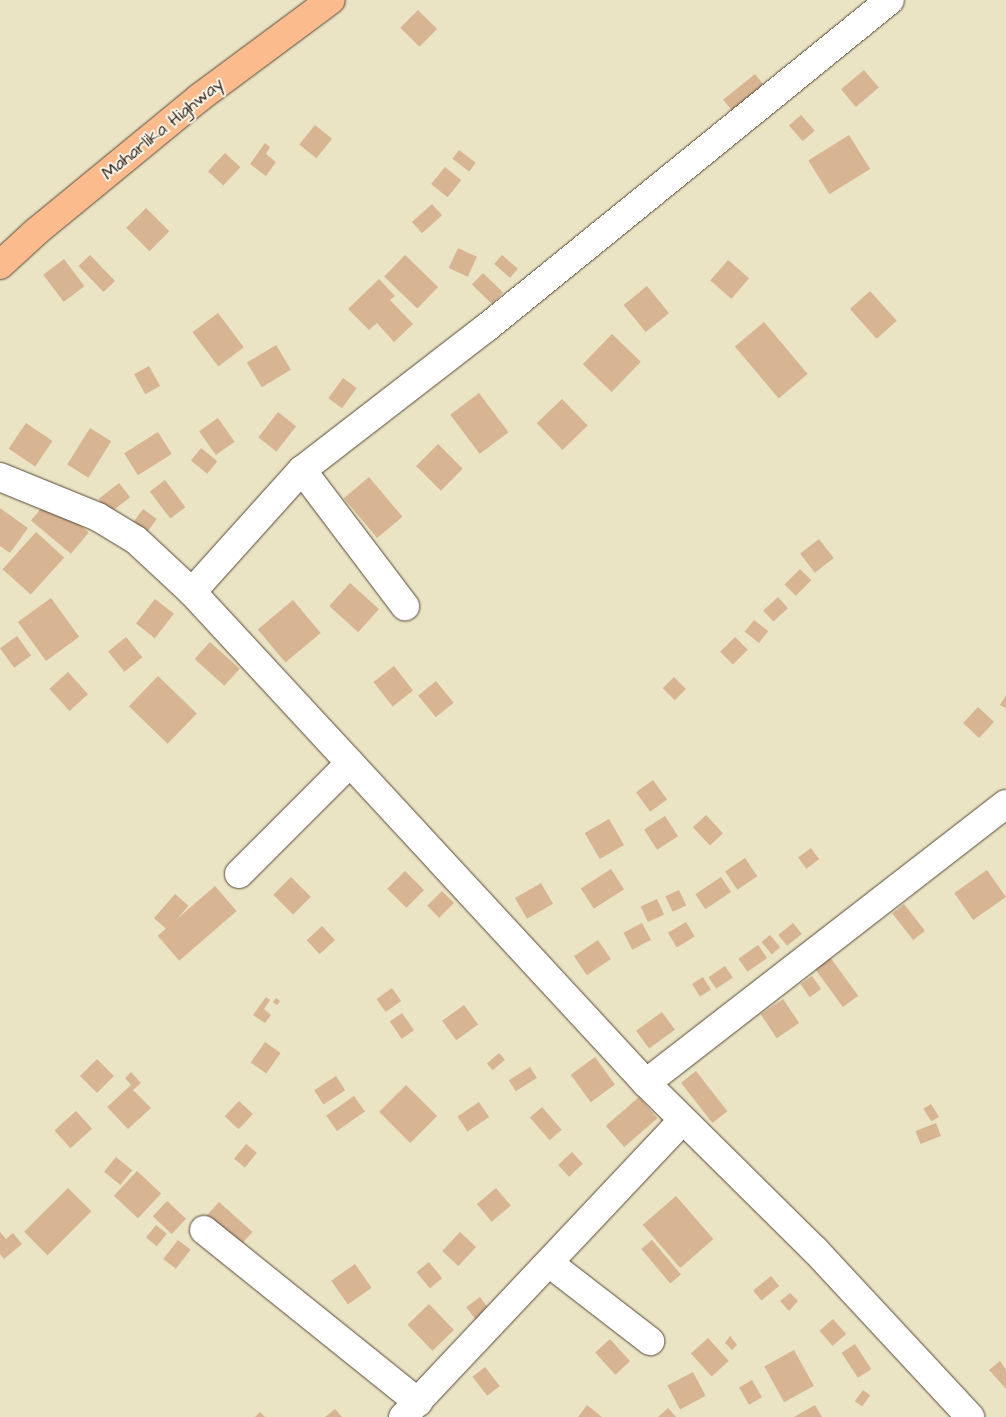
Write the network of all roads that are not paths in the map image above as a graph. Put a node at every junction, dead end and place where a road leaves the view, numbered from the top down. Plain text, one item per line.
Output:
1 (331, 0) edge
2 (890, 0) edge
3 (0, 265) edge
4 (302, 470) junction
5 (0, 477) edge
6 (192, 592) junction
7 (406, 606) dead end
8 (350, 763) junction
9 (1006, 804) edge
10 (240, 874) dead end
11 (646, 1083) junction
12 (684, 1120) junction
13 (204, 1230) dead end
14 (549, 1263) junction
15 (650, 1341) dead end
16 (410, 1410) edge
17 (970, 1417) edge

1 - 3 highway, Maharlika Highway
2 - 4 street
4 - 6 street
4 - 7 street
5 - 6 street
6 - 8 street
8 - 10 street
8 - 11 street
9 - 11 street
11 - 12 street
12 - 14 street
12 - 17 street
13 - 16 street
14 - 15 street
14 - 16 street

